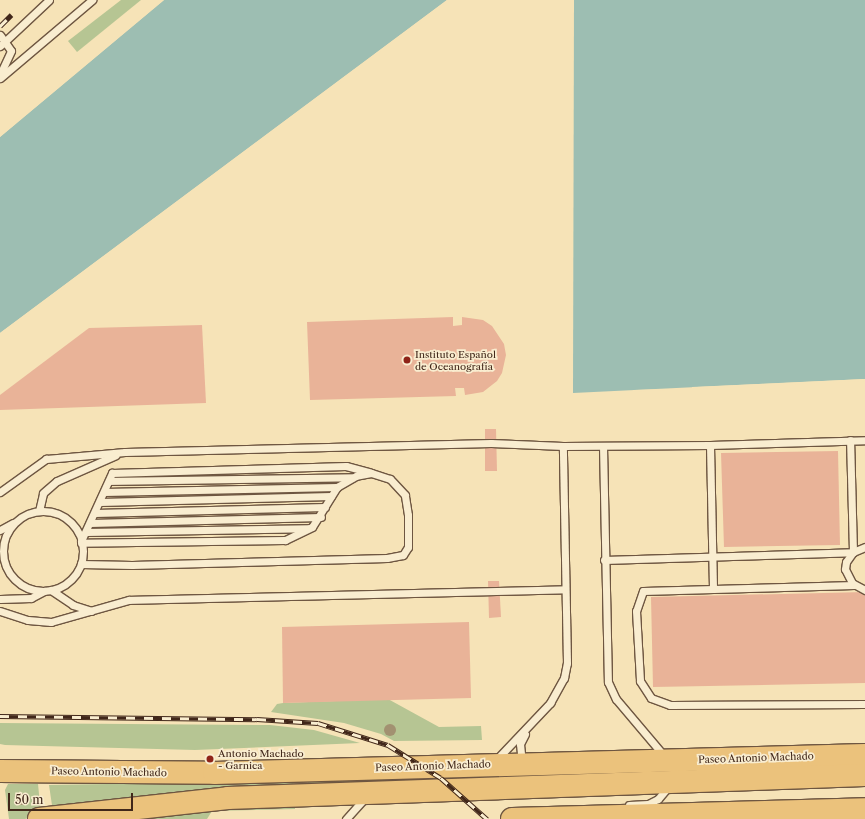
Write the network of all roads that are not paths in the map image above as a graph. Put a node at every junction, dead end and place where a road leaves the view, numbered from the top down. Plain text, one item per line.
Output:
1 (48, 0) edge
2 (92, 0) edge
3 (0, 35) edge
4 (2, 44) edge
5 (0, 76) edge
6 (850, 440) junction
7 (865, 440) edge
8 (710, 445) junction
9 (563, 446) junction
10 (603, 446) junction
11 (125, 452) junction
12 (371, 473) junction
13 (354, 477) junction
14 (109, 481) junction
15 (337, 487) junction
16 (0, 492) edge
17 (104, 492) junction
18 (332, 496) junction
19 (100, 502) junction
20 (325, 506) junction
21 (39, 511) junction
22 (95, 512) junction
23 (320, 517) junction
24 (16, 521) junction
25 (90, 523) junction
26 (312, 528) junction
27 (0, 530) edge
28 (86, 532) junction
29 (81, 542) junction
30 (865, 547) edge
31 (853, 552) junction
32 (712, 556) junction
33 (604, 560) junction
34 (81, 564) junction
35 (854, 585) junction
36 (565, 588) junction
37 (713, 589) junction
38 (49, 590) junction
39 (865, 590) edge
40 (0, 599) edge
41 (0, 611) edge
42 (91, 611) junction
43 (865, 704) edge
44 (527, 730) junction
45 (865, 755) edge
46 (492, 764) junction
47 (0, 771) edge
48 (671, 772) junction
49 (534, 775) junction
50 (865, 775) edge
51 (369, 794) junction
52 (617, 805) dead end
53 (865, 809) edge
54 (537, 810) dead end
55 (39, 819) edge
56 (346, 819) edge
57 (510, 819) edge

1 - 4 lane
2 - 5 lane
3 - 4 lane
4 - 5 lane
6 - 7 lane
6 - 8 lane
6 - 31 lane
8 - 10 lane
8 - 32 lane
9 - 10 lane
9 - 11 lane
9 - 36 lane
10 - 33 lane
11 - 16 lane
11 - 21 lane
12 - 13 lane
12 - 14 lane
12 - 34 lane
13 - 14 lane
13 - 15 lane
14 - 17 lane
15 - 17 lane
15 - 18 lane
17 - 19 lane
18 - 19 lane
18 - 20 lane
19 - 22 lane
20 - 22 lane
20 - 23 lane
21 - 24 lane
21 - 29 lane
22 - 25 lane
23 - 25 lane
23 - 26 lane
24 - 27 lane
24 - 38 lane
25 - 28 lane
26 - 28 lane
26 - 29 lane
28 - 29 lane
29 - 34 lane
30 - 31 lane
31 - 32 lane
31 - 35 lane
32 - 33 lane
32 - 37 lane
33 - 48 lane
34 - 38 lane
35 - 37 lane
35 - 39 lane
36 - 42 lane
36 - 44 lane
37 - 43 lane
38 - 40 lane
38 - 42 lane
41 - 42 lane
44 - 46 lane
44 - 49 lane
45 - 48 main road, Paseo Antonio Machado
46 - 47 main road, Paseo Antonio Machado
46 - 49 main road, Paseo Antonio Machado
48 - 49 main road, Paseo Antonio Machado
48 - 49 main road, Paseo Antonio Machado
48 - 50 main road, Paseo Antonio Machado
48 - 52 lane
49 - 51 main road, Paseo Antonio Machado
51 - 55 main road, Paseo Antonio Machado
51 - 56 lane
53 - 57 main road
54 - 57 lane

